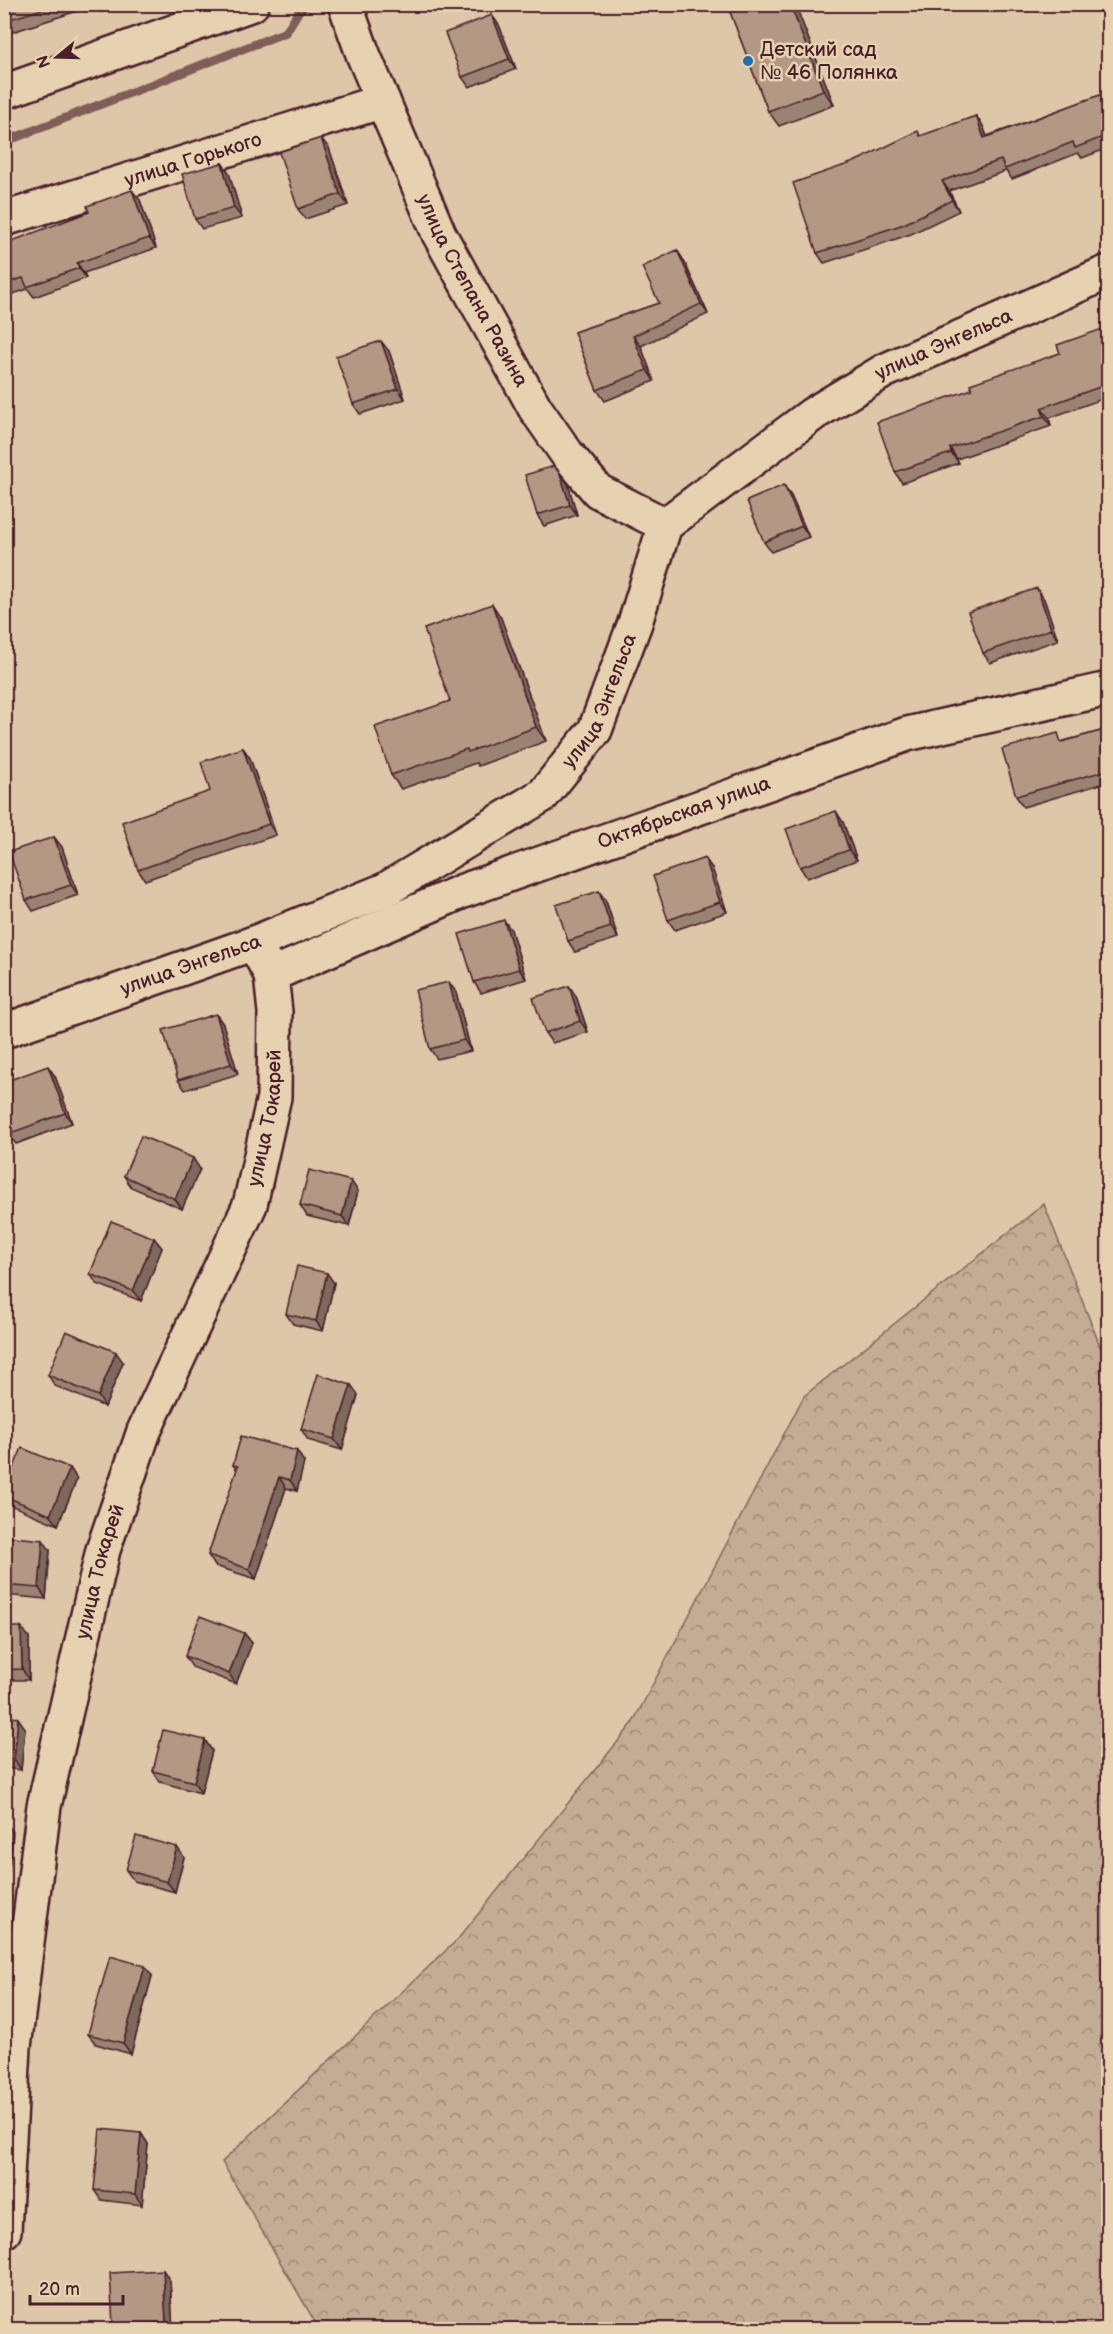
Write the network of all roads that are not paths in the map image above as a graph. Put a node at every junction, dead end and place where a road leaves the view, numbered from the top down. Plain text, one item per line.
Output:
1 (252, 4) edge
2 (345, 4) edge
3 (4, 92) edge
4 (383, 101) junction
5 (4, 219) edge
6 (1108, 272) edge
7 (665, 525) junction
8 (1108, 689) edge
9 (254, 943) junction
10 (271, 975) junction
11 (4, 1032) edge
12 (4, 2231) edge

1 - 3 street
2 - 4 street, улица Степана Разина
4 - 5 street, улица Горького
4 - 7 street, улица Степана Разина
6 - 7 street, улица Энгельса
7 - 9 street, улица Энгельса
8 - 10 street, Октябрьская улица
9 - 10 street, улица Токарей
9 - 11 street, улица Энгельса
10 - 12 street, улица Токарей

